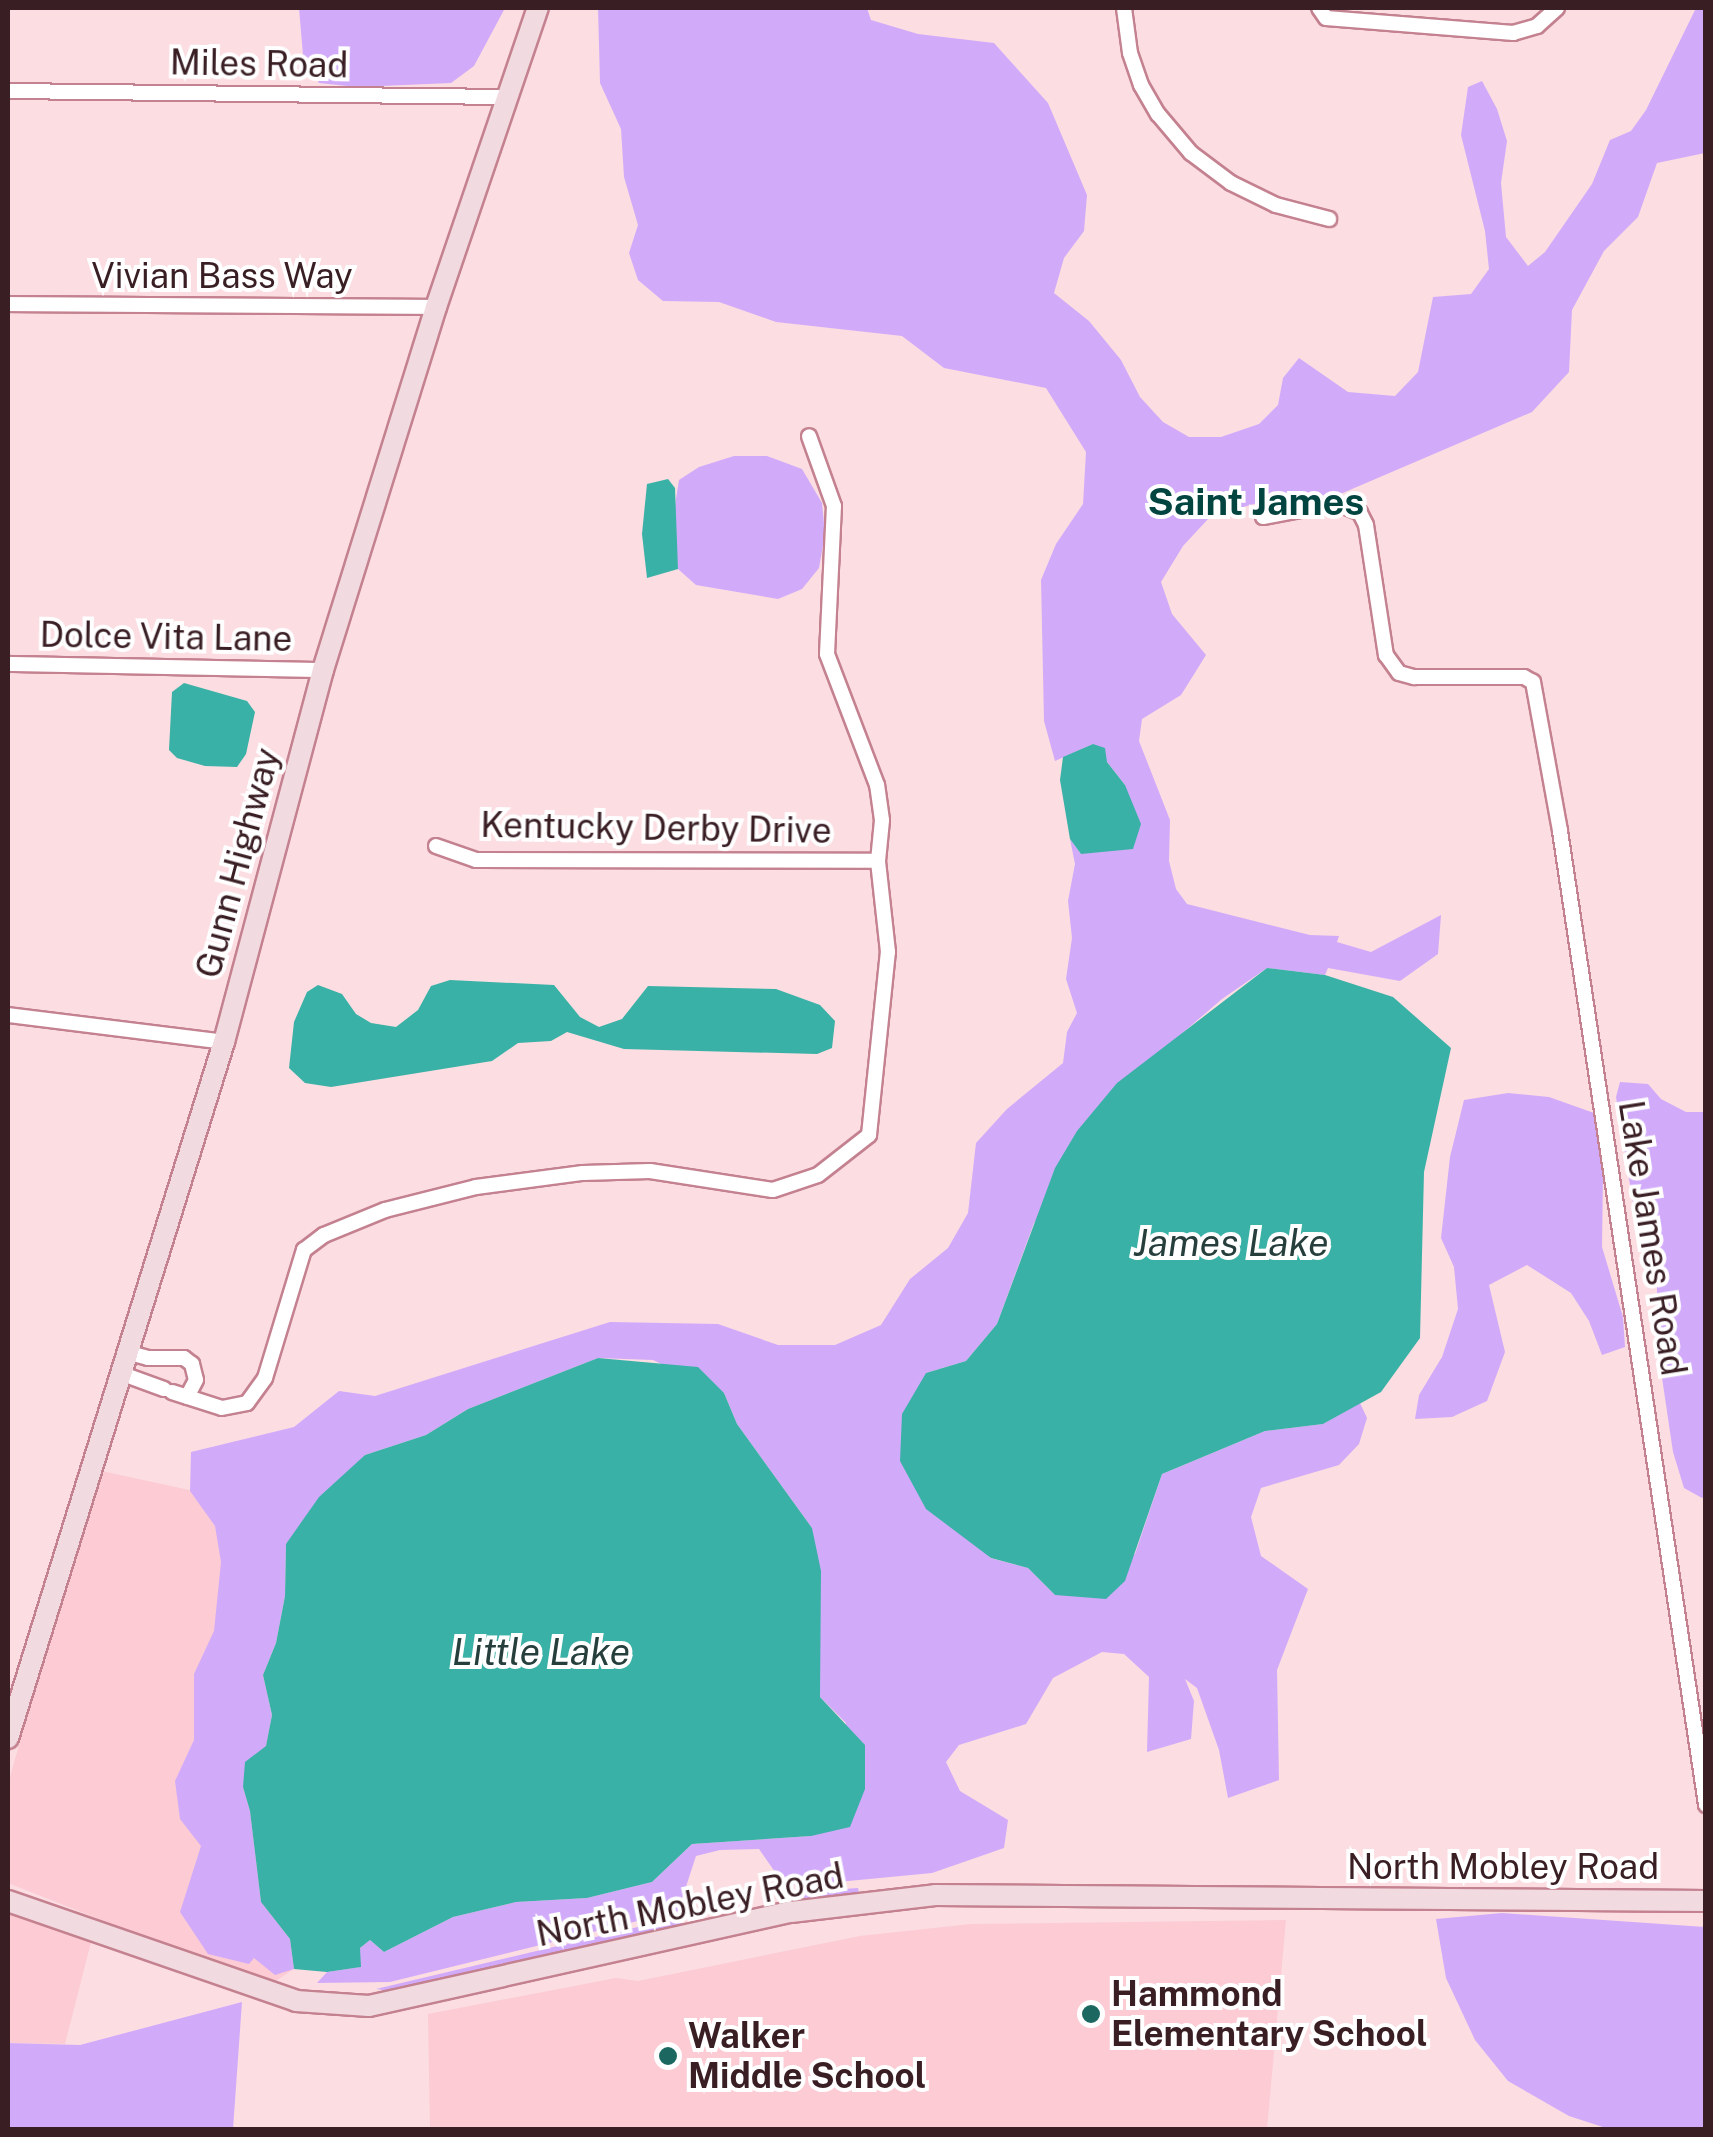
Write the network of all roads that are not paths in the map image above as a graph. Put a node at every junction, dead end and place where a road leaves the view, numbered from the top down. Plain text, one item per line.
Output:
1 (538, 8) edge
2 (1124, 8) edge
3 (1319, 8) edge
4 (1556, 8) edge
5 (8, 91) edge
6 (509, 98) junction
7 (1328, 219) dead end
8 (8, 304) edge
9 (436, 307) junction
10 (810, 436) dead end
11 (1263, 517) dead end
12 (8, 664) edge
13 (323, 670) junction
14 (436, 846) dead end
15 (878, 861) junction
16 (8, 1015) edge
17 (224, 1042) junction
18 (123, 1362) junction
19 (174, 1393) junction
20 (8, 1738) edge
21 (1706, 1804) edge
22 (1706, 1901) edge
23 (8, 1902) edge

1 - 6 main road, Gunn Highway
2 - 7 street
3 - 4 street
5 - 6 street, Miles Road
6 - 9 main road, Gunn Highway
8 - 9 street, Vivian Bass Way
9 - 13 main road, Gunn Highway
10 - 15 street
11 - 21 street, Lake James Road
12 - 13 street, Dolce Vita Lane
13 - 17 main road, Gunn Highway
14 - 15 street, Kentucky Derby Drive
15 - 19 street
16 - 17 street
17 - 18 main road, Gunn Highway
18 - 19 street
18 - 19 street
18 - 20 main road, Gunn Highway
22 - 23 main road, North Mobley Road

